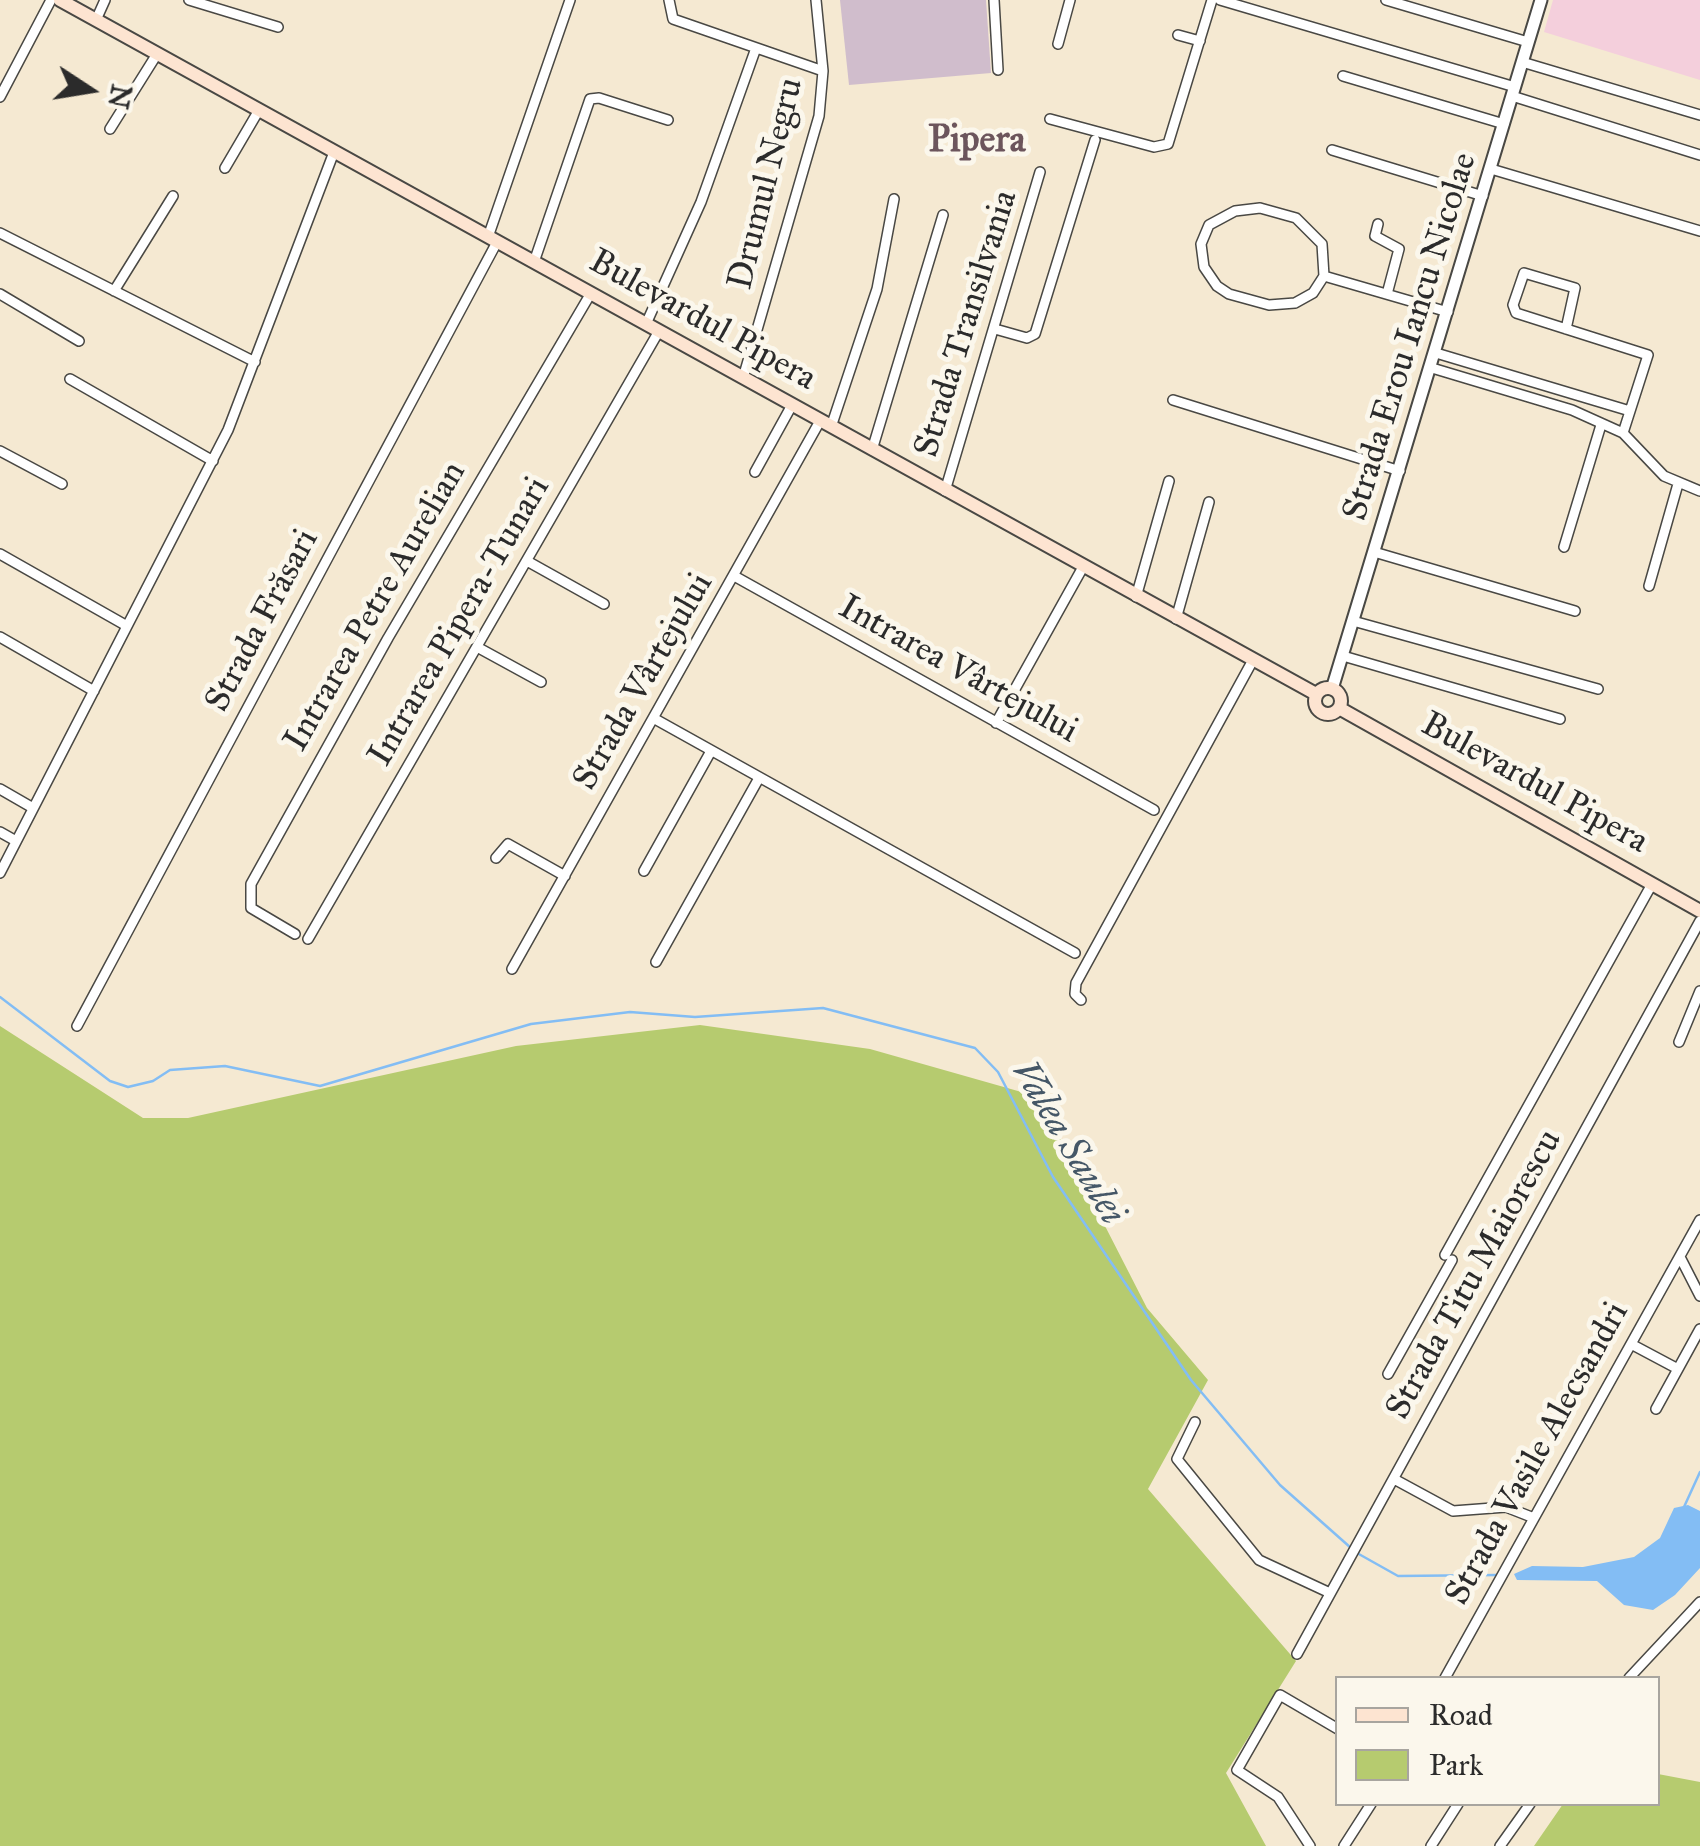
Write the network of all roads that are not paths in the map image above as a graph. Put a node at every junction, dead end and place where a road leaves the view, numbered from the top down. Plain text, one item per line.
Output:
1 (52, 0) edge
2 (60, 0) edge
3 (105, 0) edge
4 (189, 0) edge
5 (570, 0) edge
6 (669, 0) edge
7 (816, 0) edge
8 (994, 0) edge
9 (1070, 0) edge
10 (1212, 0) edge
11 (1220, 0) edge
12 (1386, 0) edge
13 (1540, 0) edge
14 (96, 20) junction
15 (278, 26) dead end
16 (1178, 35) dead end
17 (1200, 42) junction
18 (1528, 42) junction
19 (1058, 44) dead end
20 (756, 48) junction
21 (157, 54) junction
22 (1522, 62) junction
23 (998, 70) dead end
24 (823, 71) junction
25 (1343, 76) dead end
26 (1513, 92) junction
27 (0, 96) edge
28 (259, 110) junction
29 (1700, 115) edge
30 (1050, 119) dead end
31 (668, 120) dead end
32 (1504, 124) junction
33 (110, 129) dead end
34 (1094, 140) dead end
35 (1332, 150) dead end
36 (334, 152) junction
37 (1700, 155) edge
38 (225, 168) dead end
39 (1491, 169) junction
40 (1040, 172) dead end
41 (173, 196) dead end
42 (1483, 196) junction
43 (894, 199) dead end
44 (942, 215) dead end
45 (1378, 224) dead end
46 (1700, 232) edge
47 (0, 233) edge
48 (493, 239) junction
49 (534, 262) junction
50 (1324, 276) junction
51 (114, 291) junction
52 (0, 294) edge
53 (591, 294) junction
54 (1386, 294) junction
55 (1448, 312) junction
56 (652, 328) junction
57 (995, 329) junction
58 (1566, 329) junction
59 (79, 341) dead end
60 (1436, 354) junction
61 (254, 362) junction
62 (1432, 368) junction
63 (743, 378) junction
64 (70, 379) dead end
65 (1172, 400) dead end
66 (792, 405) junction
67 (1630, 411) junction
68 (826, 424) junction
69 (1601, 425) junction
70 (1623, 433) junction
71 (0, 450) edge
72 (872, 450) junction
73 (213, 461) junction
74 (1400, 470) junction
75 (755, 472) dead end
76 (1169, 481) dead end
77 (62, 484) dead end
78 (1678, 484) junction
79 (945, 491) junction
80 (1700, 491) edge
81 (1208, 502) dead end
82 (1564, 548) dead end
83 (1374, 552) junction
84 (0, 554) edge
85 (527, 561) junction
86 (1083, 567) junction
87 (736, 577) junction
88 (1649, 586) dead end
89 (1136, 597) junction
90 (604, 604) dead end
91 (1575, 611) dead end
92 (1176, 619) junction
93 (1353, 621) junction
94 (127, 626) junction
95 (0, 636) edge
96 (477, 648) junction
97 (1343, 656) junction
98 (1253, 660) junction
99 (541, 682) dead end
100 (1332, 689) junction
101 (1598, 689) dead end
102 (94, 691) junction
103 (1316, 694) junction
104 (1339, 708) junction
105 (654, 719) junction
106 (1560, 719) dead end
107 (996, 723) junction
108 (712, 751) junction
109 (759, 778) junction
110 (0, 790) edge
111 (33, 808) junction
112 (1154, 810) dead end
113 (0, 832) edge
114 (16, 842) junction
115 (496, 858) dead end
116 (644, 872) dead end
117 (0, 874) edge
118 (565, 876) junction
119 (1652, 884) junction
120 (1700, 911) edge
121 (1700, 922) edge
122 (295, 934) dead end
123 (308, 939) dead end
124 (1074, 953) dead end
125 (656, 962) dead end
126 (512, 969) dead end
127 (1700, 991) edge
128 (1081, 1000) dead end
129 (78, 1026) dead end
130 (1678, 1042) dead end
131 (1700, 1220) edge
132 (1680, 1257) junction
133 (1700, 1296) edge
134 (1700, 1330) edge
135 (1631, 1344) junction
136 (1678, 1369) junction
137 (1388, 1374) dead end
138 (1656, 1409) dead end
139 (1195, 1422) dead end
140 (1394, 1479) junction
141 (1534, 1518) junction
142 (1330, 1594) junction
143 (1700, 1602) edge
144 (1297, 1654) dead end
145 (1446, 1676) edge
146 (1631, 1676) edge
147 (1335, 1727) edge
148 (1370, 1806) edge
149 (1457, 1806) edge
150 (1529, 1806) edge
151 (1310, 1846) edge
152 (1344, 1846) edge
153 (1430, 1846) edge
154 (1500, 1846) edge

1 - 27 street
2 - 14 main road, Bulevardul Pipera
3 - 14 street
4 - 15 street
5 - 48 street, Strada Frăsari
6 - 20 street
7 - 24 street, Drumul Negru
8 - 23 street
9 - 19 street
10 - 17 street
11 - 26 street
12 - 18 street
13 - 18 street, Strada Erou Iancu Nicolae
14 - 21 main road, Bulevardul Pipera
16 - 17 street
17 - 30 street
18 - 22 street, Strada Erou Iancu Nicolae
20 - 24 street
20 - 56 street, Intrarea Pipera-Tunari
21 - 28 main road, Bulevardul Pipera
21 - 33 street
22 - 26 street, Strada Erou Iancu Nicolae
22 - 29 street
24 - 63 street, Drumul Negru
25 - 32 street
26 - 32 street, Strada Erou Iancu Nicolae
26 - 37 street
28 - 36 main road, Bulevardul Pipera
28 - 38 street
31 - 49 street
32 - 39 street, Strada Erou Iancu Nicolae
34 - 57 street
35 - 42 street
36 - 48 main road, Bulevardul Pipera
36 - 61 street
39 - 42 street, Strada Erou Iancu Nicolae
39 - 46 street
40 - 57 street, Strada Transilvania
41 - 51 street
42 - 55 street, Strada Erou Iancu Nicolae
43 - 68 street, Strada Vârtejului
44 - 72 street
45 - 54 street
47 - 51 street
48 - 49 main road, Bulevardul Pipera
48 - 129 street, Strada Frăsari
49 - 53 main road, Bulevardul Pipera
50 - 50 street
50 - 54 street
51 - 61 street
52 - 59 street
53 - 56 main road, Bulevardul Pipera
53 - 122 street, Intrarea Petre Aurelian
54 - 55 street
55 - 60 street, Strada Erou Iancu Nicolae
56 - 63 main road, Bulevardul Pipera
56 - 85 street, Intrarea Pipera-Tunari
57 - 79 street, Strada Transilvania
58 - 58 street
58 - 67 street
60 - 62 street, Strada Erou Iancu Nicolae
60 - 67 street
61 - 73 street
62 - 69 street
62 - 74 street, Strada Erou Iancu Nicolae
63 - 66 main road, Bulevardul Pipera
64 - 73 street
65 - 74 street
66 - 68 main road, Bulevardul Pipera
66 - 75 street
67 - 70 street
68 - 72 main road, Bulevardul Pipera
68 - 87 street, Strada Vârtejului
69 - 70 street
69 - 82 street
70 - 78 street
71 - 77 street
72 - 79 main road, Bulevardul Pipera
73 - 94 street
74 - 83 street, Strada Erou Iancu Nicolae
76 - 89 street
78 - 80 street
78 - 88 street
79 - 86 main road, Bulevardul Pipera
81 - 92 street
83 - 91 street
83 - 93 street, Strada Erou Iancu Nicolae
84 - 94 street
85 - 90 street
85 - 96 street, Intrarea Pipera-Tunari
86 - 89 main road, Bulevardul Pipera
86 - 107 street
87 - 105 street, Strada Vârtejului
87 - 107 street, Intrarea Vârtejului
89 - 92 main road, Bulevardul Pipera
92 - 98 main road, Bulevardul Pipera
93 - 97 street, Strada Erou Iancu Nicolae
93 - 101 street
94 - 102 street
95 - 102 street
96 - 99 street
96 - 123 street, Intrarea Pipera-Tunari
97 - 100 street, Strada Erou Iancu Nicolae
97 - 106 street
98 - 103 main road, Bulevardul Pipera
98 - 128 street
100 - 103 main road
100 - 104 main road
102 - 111 street
103 - 104 main road
104 - 119 main road, Bulevardul Pipera
105 - 108 street
105 - 118 street, Strada Vârtejului
107 - 112 street, Intrarea Vârtejului
108 - 109 street
108 - 116 street
109 - 124 street
109 - 125 street
110 - 111 street
111 - 114 street
113 - 114 street
114 - 117 street
115 - 118 street
118 - 126 street, Strada Vârtejului
119 - 120 main road, Bulevardul Pipera
119 - 137 street
121 - 140 street, Strada Titu Maiorescu
127 - 130 street
131 - 132 street, Strada Vasile Alecsandri
132 - 133 street
132 - 135 street, Strada Vasile Alecsandri
134 - 136 street
135 - 136 street
135 - 141 street, Strada Vasile Alecsandri
136 - 138 street
139 - 142 street
140 - 141 street
140 - 142 street, Strada Titu Maiorescu
141 - 145 street, Strada Vasile Alecsandri
142 - 144 street, Strada Titu Maiorescu
143 - 146 street
147 - 151 street
148 - 152 street
149 - 153 street
150 - 154 street

